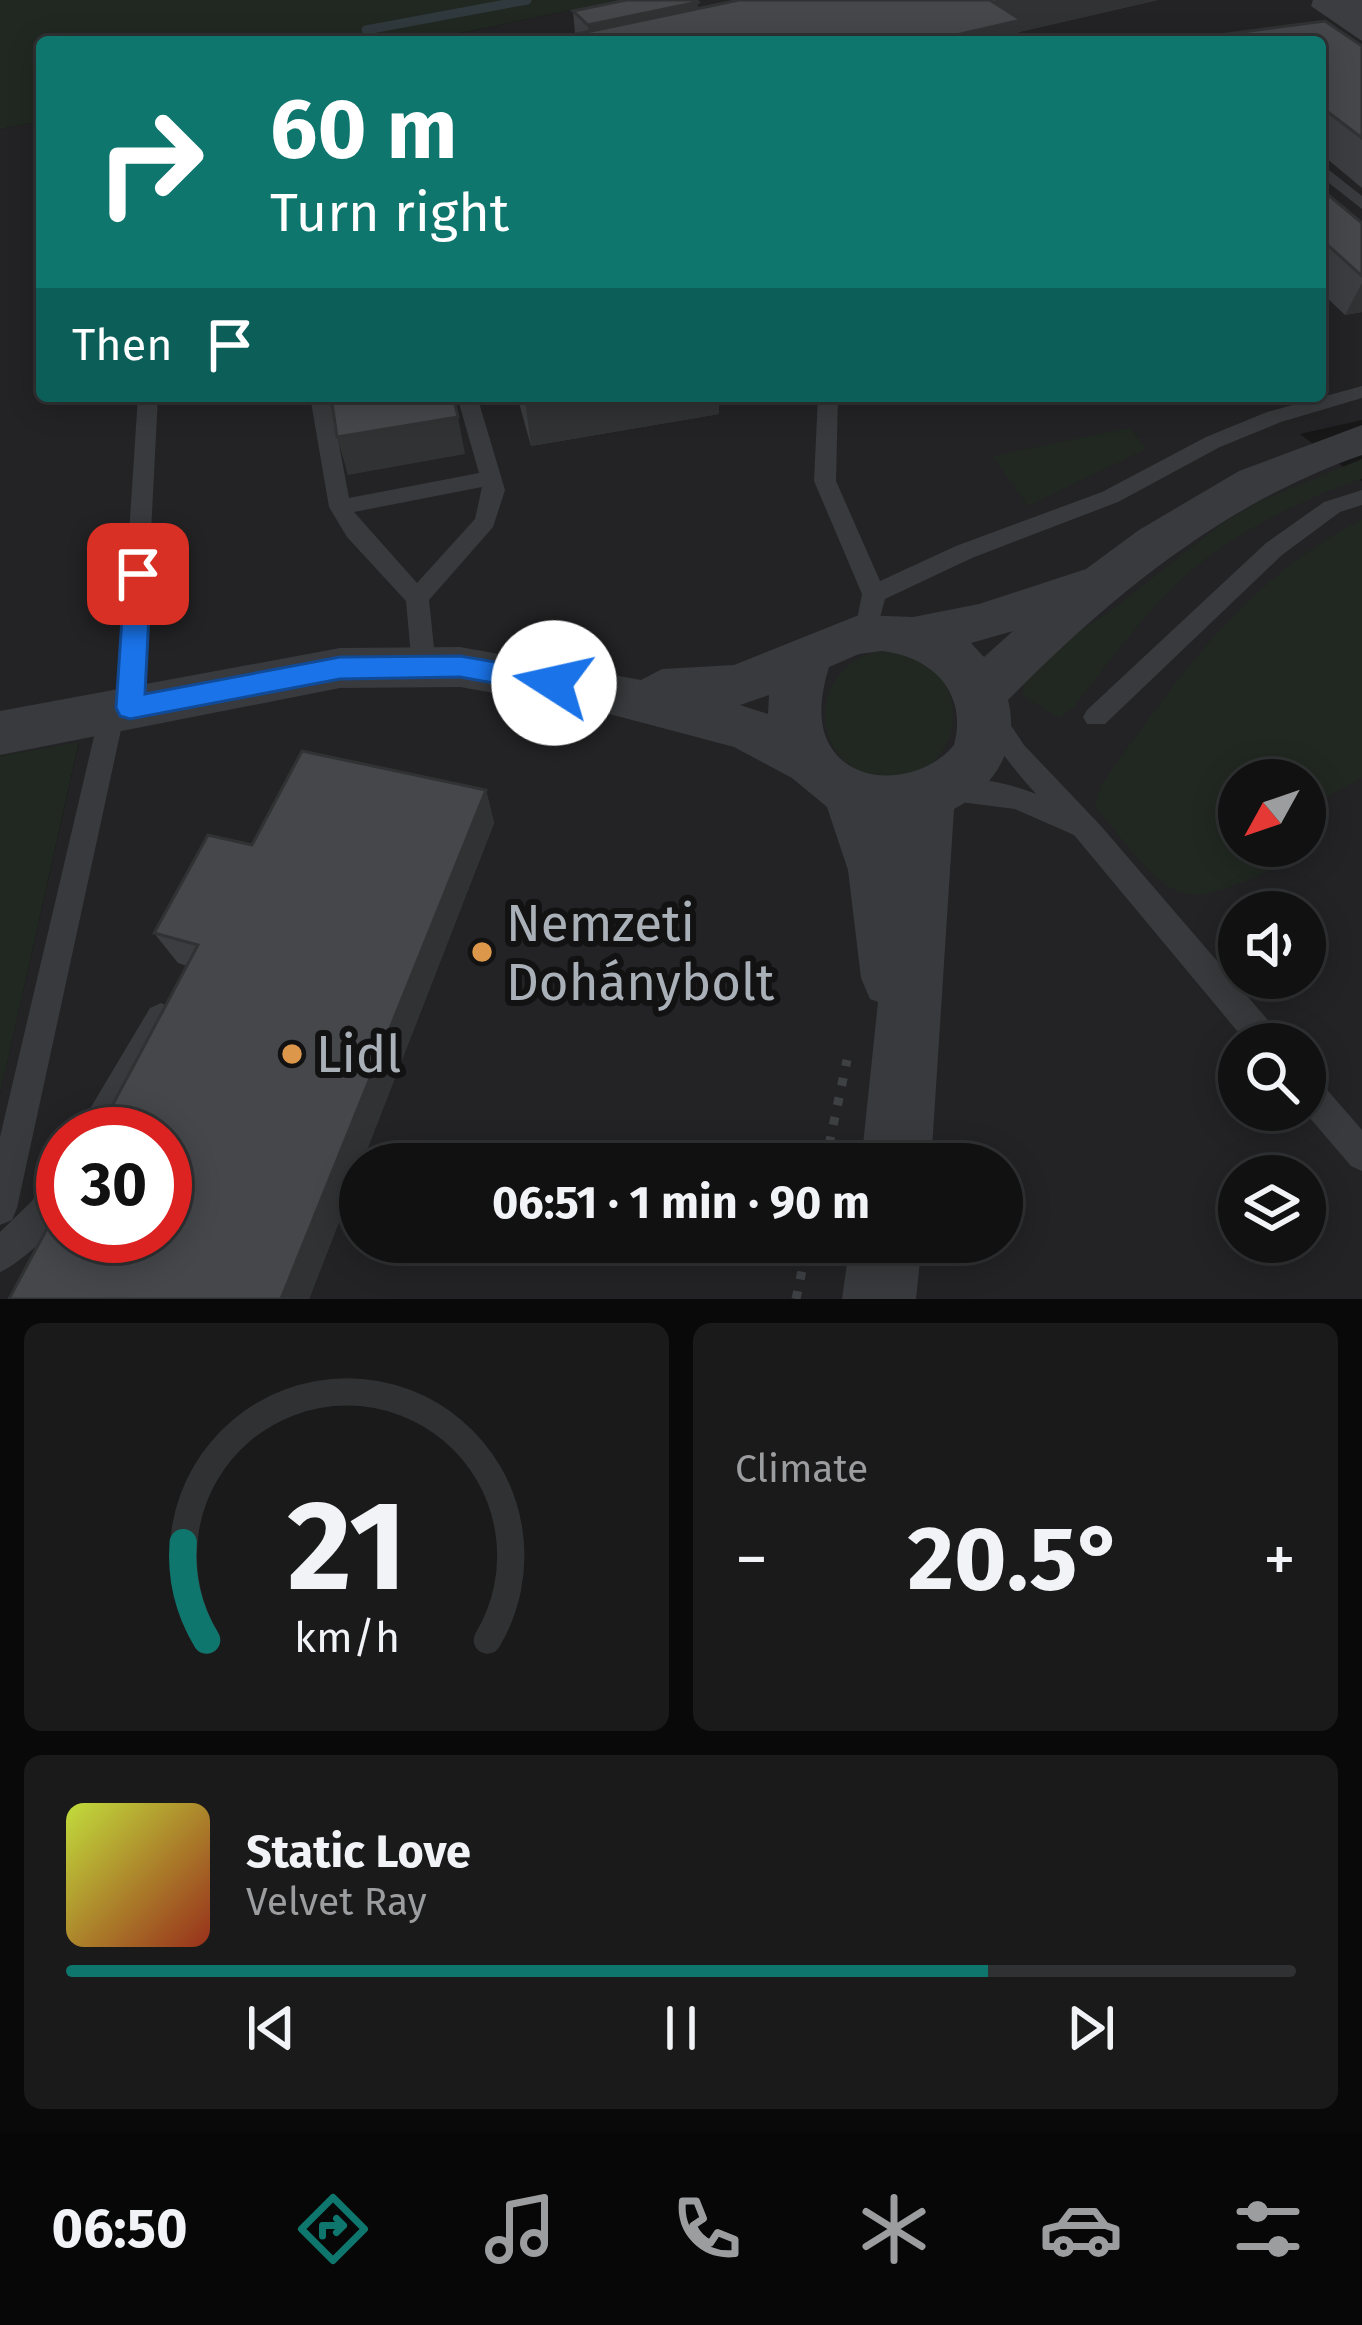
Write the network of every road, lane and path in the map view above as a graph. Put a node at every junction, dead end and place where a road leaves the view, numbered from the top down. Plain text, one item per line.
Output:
1 (1326, 173) edge
2 (1362, 204) edge
3 (1362, 392) edge
4 (148, 402) edge
5 (321, 402) edge
6 (469, 402) edge
7 (827, 402) edge
8 (1362, 439) edge
9 (490, 478) junction
10 (1362, 497) edge
11 (340, 507) junction
12 (1105, 578) junction
13 (417, 598) junction
14 (886, 620) junction
15 (806, 657) junction
16 (424, 667) junction
17 (602, 691) junction
18 (982, 699) junction
19 (122, 710) junction
20 (1096, 717) dead end
21 (0, 734) edge
22 (829, 778) junction
23 (927, 795) junction
24 (1091, 834) junction
25 (178, 989) edge
26 (1250, 1023) edge
27 (877, 1066) junction
28 (107, 1107) edge
29 (1326, 1113) edge
30 (835, 1143) edge
31 (892, 1143) edge
32 (1362, 1155) edge
33 (0, 1208) edge
34 (36, 1221) edge
35 (0, 1255) edge
36 (804, 1263) edge
37 (883, 1263) edge
38 (796, 1299) edge
39 (879, 1299) edge

1 - 2 lane
3 - 14 lane
4 - 19 lane
5 - 11 lane
6 - 9 lane
7 - 14 lane
8 - 12 street
9 - 11 lane
9 - 13 lane
10 - 20 lane
11 - 13 lane
12 - 14 street
12 - 18 street
13 - 16 lane
14 - 15 street
14 - 18 street
15 - 17 street
15 - 22 street
16 - 17 street
16 - 19 street
17 - 22 street
18 - 23 street
18 - 24 lane
19 - 21 street
19 - 33 lane
22 - 23 street
22 - 27 street
23 - 24 lane
23 - 27 street
24 - 26 lane
25 - 28 lane
27 - 30 path
27 - 31 street
29 - 32 lane
34 - 35 lane
36 - 38 path
37 - 39 street

